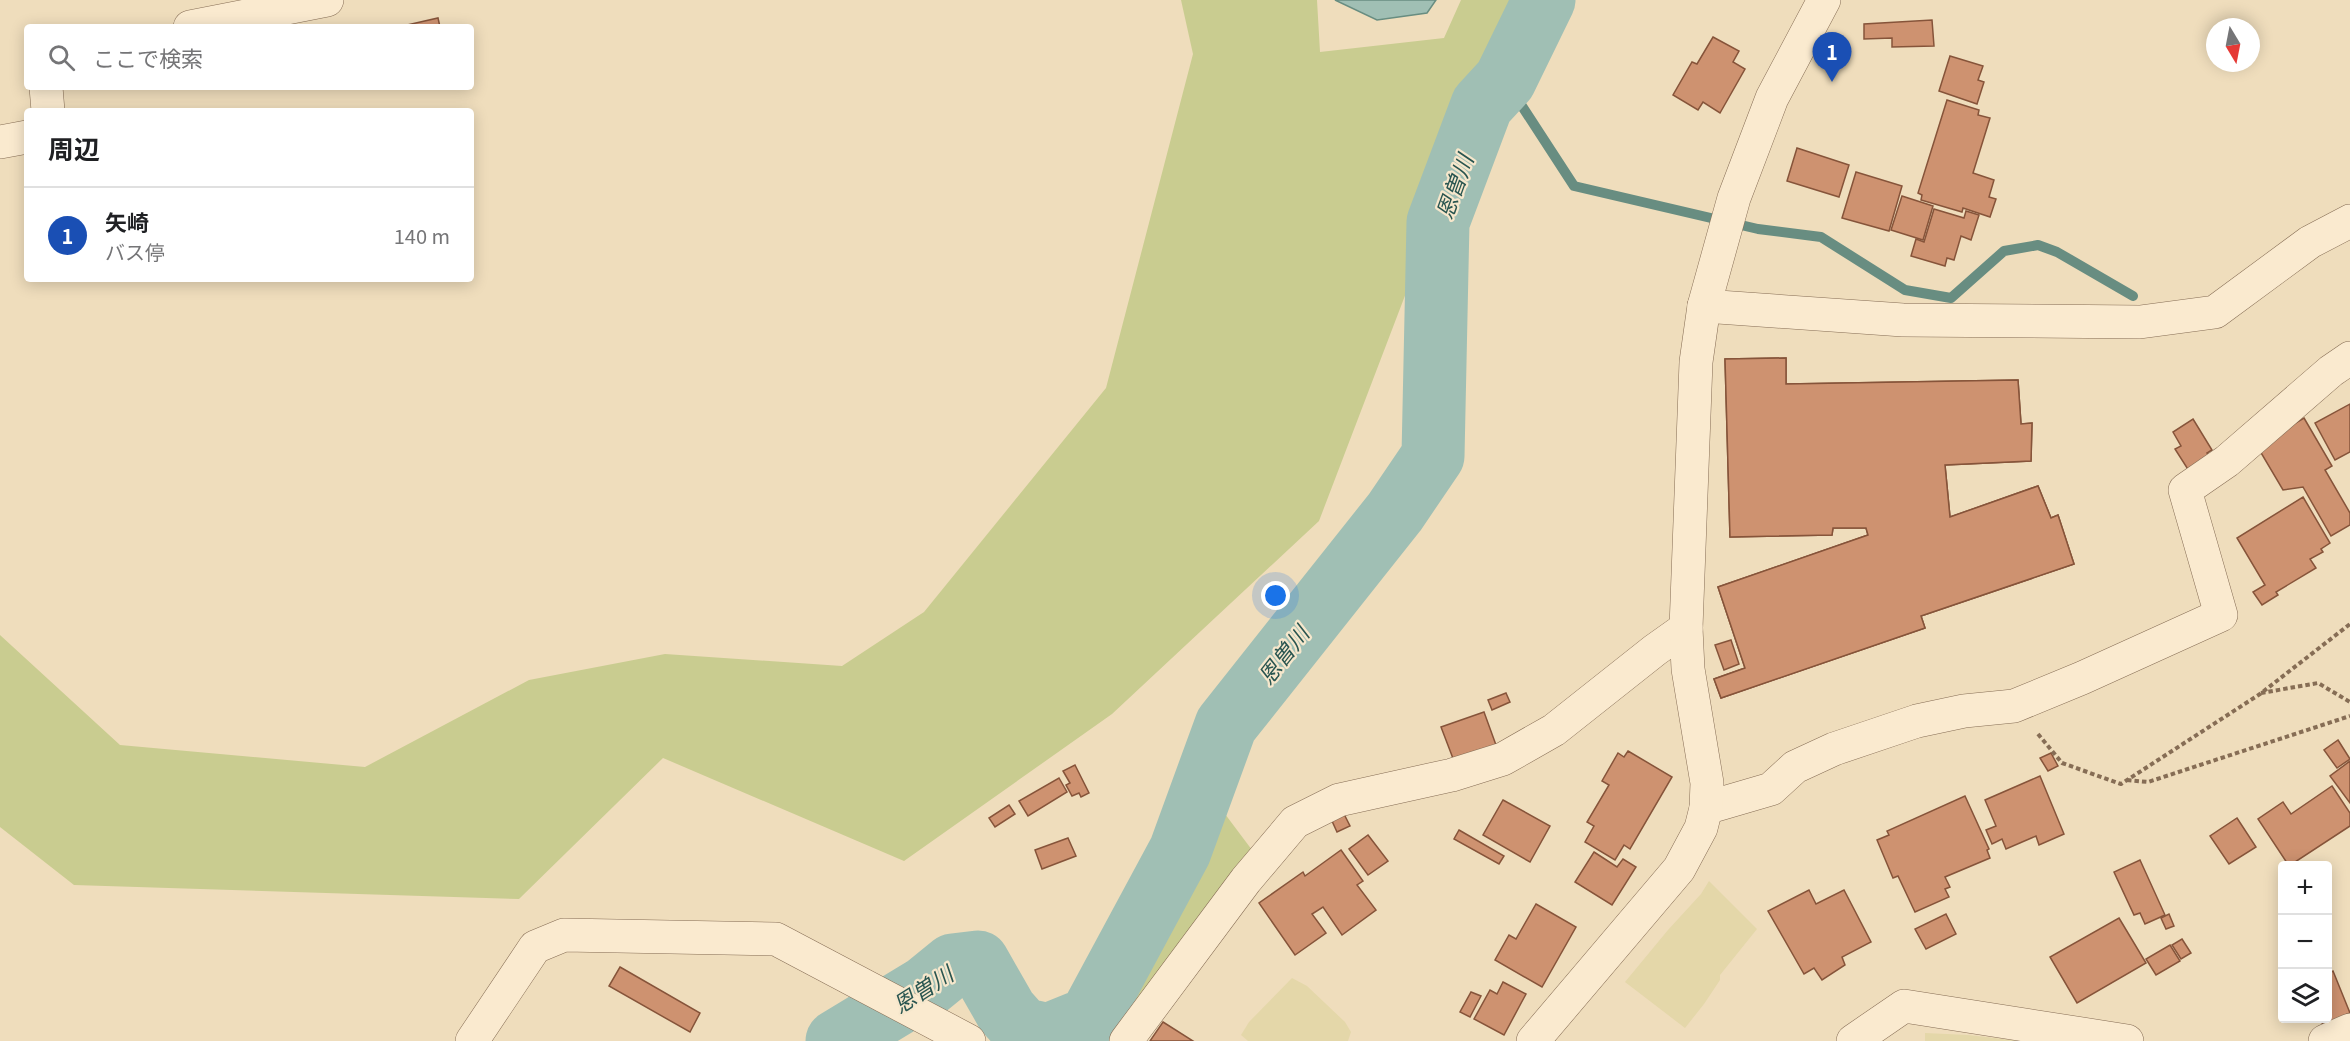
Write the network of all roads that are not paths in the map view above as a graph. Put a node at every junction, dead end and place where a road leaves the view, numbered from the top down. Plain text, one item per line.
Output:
1 (327, 0) edge
2 (1824, 0) edge
3 (205, 24) edge
4 (46, 90) edge
5 (48, 108) edge
6 (24, 138) edge
7 (0, 142) edge
8 (2350, 221) edge
9 (1704, 306) junction
10 (2350, 358) edge
11 (1686, 628) junction
12 (1706, 808) junction
13 (2350, 1030) edge
14 (472, 1041) edge
15 (969, 1041) edge
16 (1126, 1041) edge
17 (1533, 1041) edge
18 (1853, 1041) edge
19 (2127, 1041) edge
20 (2325, 1041) edge

1 - 3 street
2 - 9 street
4 - 5 street
6 - 7 street
8 - 9 street
9 - 11 street
10 - 12 street
11 - 12 street
11 - 16 street
12 - 17 street
13 - 20 street
14 - 15 street
18 - 19 street

